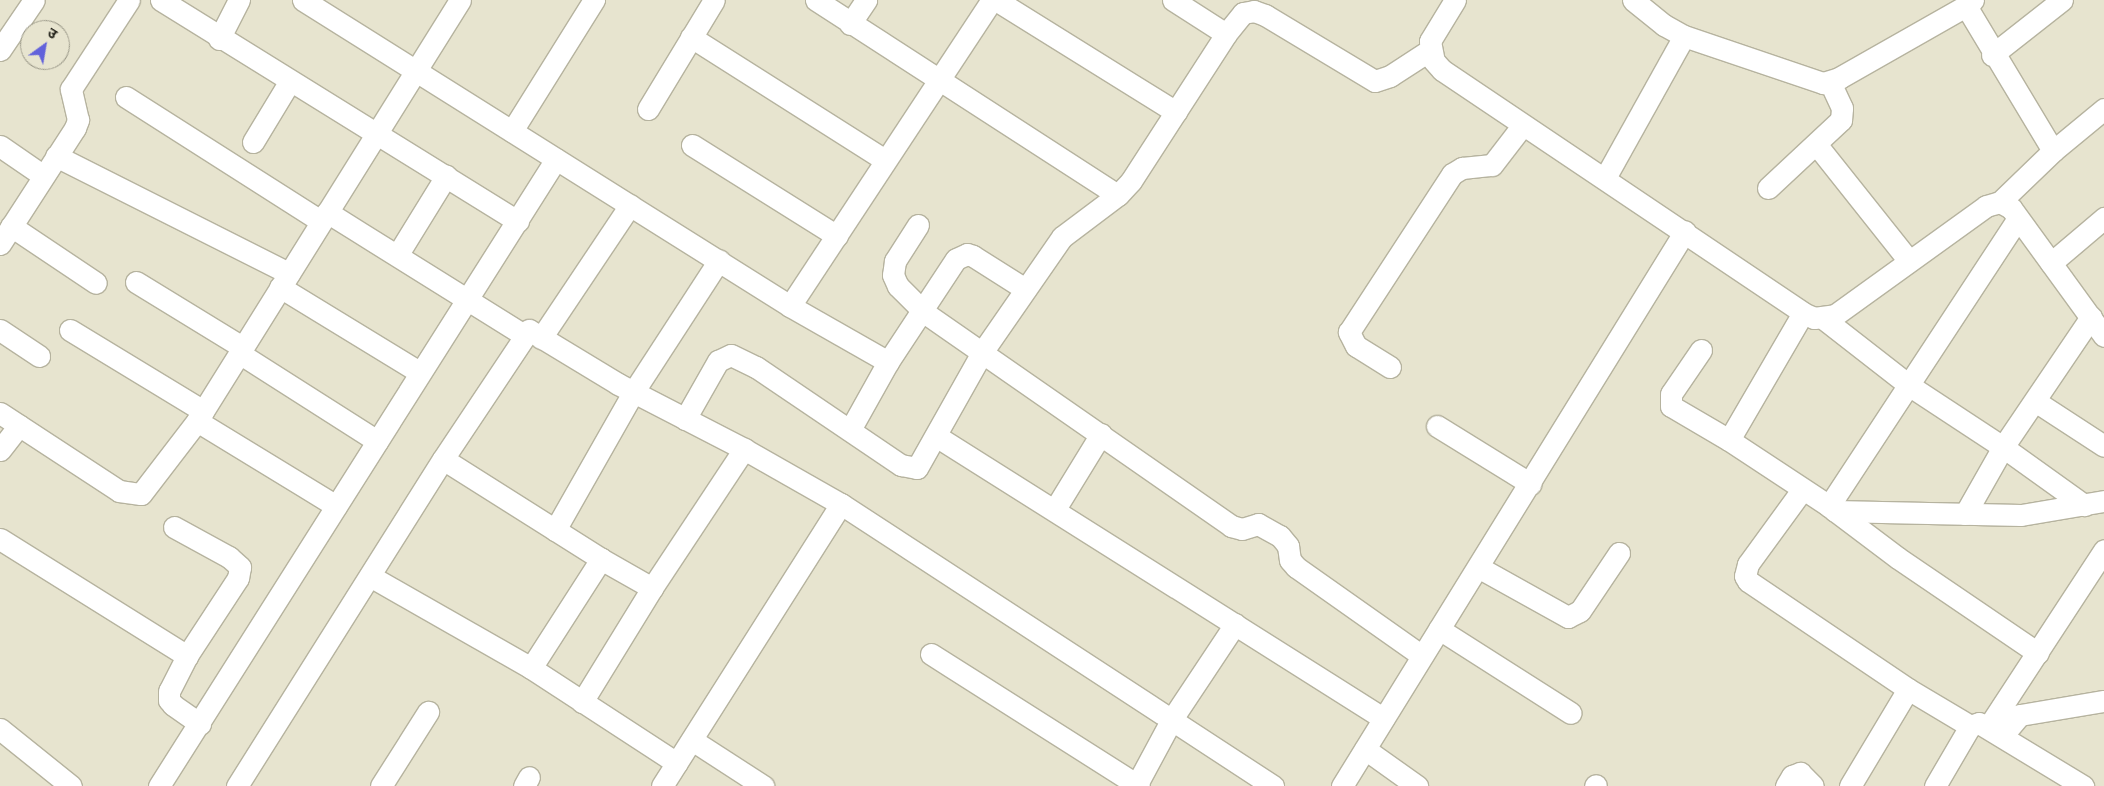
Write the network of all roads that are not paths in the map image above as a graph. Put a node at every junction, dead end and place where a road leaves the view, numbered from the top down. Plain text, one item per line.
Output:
1 (34, 0) edge
2 (129, 0) edge
3 (161, 0) edge
4 (239, 0) edge
5 (303, 0) edge
6 (460, 0) edge
7 (594, 0) edge
8 (714, 0) edge
9 (816, 0) edge
10 (866, 0) edge
11 (992, 0) edge
12 (996, 0) edge
13 (1173, 0) edge
14 (1454, 0) edge
15 (1633, 0) edge
16 (2062, 0) edge
17 (1970, 3) edge
18 (850, 24) junction
19 (1226, 34) junction
20 (1684, 36) junction
21 (690, 37) junction
22 (219, 38) junction
23 (0, 50) edge
24 (1430, 50) junction
25 (1992, 55) junction
26 (416, 70) junction
27 (290, 81) junction
28 (941, 82) junction
29 (1830, 82) junction
30 (126, 97) dead end
31 (648, 109) dead end
32 (2104, 109) edge
33 (1176, 112) junction
34 (1522, 126) junction
35 (512, 131) junction
36 (376, 133) junction
37 (253, 142) dead end
38 (1816, 144) junction
39 (692, 145) dead end
40 (0, 146) edge
41 (2053, 150) junction
42 (56, 156) junction
43 (556, 159) junction
44 (885, 160) junction
45 (42, 174) junction
46 (446, 176) junction
47 (1605, 178) junction
48 (1768, 188) dead end
49 (1118, 195) junction
50 (2000, 202) junction
51 (630, 204) junction
52 (324, 216) junction
53 (2018, 218) junction
54 (2104, 218) edge
55 (518, 221) junction
56 (918, 225) dead end
57 (1685, 231) junction
58 (5, 235) edge
59 (837, 236) junction
60 (398, 254) junction
61 (719, 260) junction
62 (1909, 261) junction
63 (2051, 263) junction
64 (284, 280) junction
65 (136, 282) dead end
66 (96, 283) dead end
67 (1026, 289) junction
68 (467, 297) junction
69 (790, 306) junction
70 (921, 308) junction
71 (1803, 313) junction
72 (1824, 319) junction
73 (2100, 328) edge
74 (0, 330) edge
75 (70, 330) dead end
76 (532, 336) junction
77 (241, 350) junction
78 (1701, 350) dead end
79 (983, 351) junction
80 (39, 356) dead end
81 (888, 362) junction
82 (1390, 367) dead end
83 (419, 372) junction
84 (1910, 386) junction
85 (634, 391) junction
86 (2034, 401) junction
87 (0, 413) edge
88 (200, 416) junction
89 (685, 419) junction
90 (19, 426) junction
91 (1437, 426) dead end
92 (850, 430) junction
93 (1101, 434) junction
94 (936, 436) junction
95 (1729, 440) junction
96 (377, 441) junction
97 (2003, 446) junction
98 (2104, 446) edge
99 (744, 449) junction
100 (0, 450) edge
101 (443, 459) junction
102 (1531, 484) junction
103 (1802, 490) junction
104 (2097, 500) edge
105 (840, 504) junction
106 (336, 506) junction
107 (1055, 509) junction
108 (1832, 509) junction
109 (1965, 514) junction
110 (174, 527) dead end
111 (554, 530) junction
112 (0, 539) edge
113 (2104, 550) edge
114 (1619, 553) dead end
115 (601, 559) junction
116 (1478, 566) junction
117 (370, 576) junction
118 (652, 588) junction
119 (1235, 624) junction
120 (1439, 629) junction
121 (2038, 653) junction
122 (931, 654) dead end
123 (187, 656) junction
124 (1422, 656) junction
125 (531, 668) junction
126 (1908, 689) junction
127 (2104, 701) edge
128 (582, 702) junction
129 (428, 712) dead end
130 (1572, 713) dead end
131 (1383, 718) junction
132 (1172, 719) junction
133 (200, 724) junction
134 (0, 729) edge
135 (1987, 729) junction
136 (692, 740) junction
137 (1366, 749) junction
138 (677, 763) junction
139 (1133, 784) edge
140 (72, 786) edge
141 (160, 786) edge
142 (237, 786) edge
143 (381, 786) edge
144 (662, 786) edge
145 (763, 786) edge
146 (1274, 786) edge
147 (1342, 786) edge
148 (1417, 786) edge
149 (1786, 786) edge
150 (1813, 786) edge
151 (1850, 786) edge
152 (1935, 786) edge
153 (2083, 786) edge

1 - 23 street
2 - 42 street
3 - 22 street
4 - 22 street
5 - 26 street
6 - 26 street
7 - 35 street
8 - 21 street
9 - 18 street
10 - 18 street
11 - 28 street
12 - 33 street
13 - 19 street
14 - 24 street
15 - 20 street
16 - 25 street
17 - 25 street
17 - 29 street
18 - 28 street
19 - 24 street
19 - 33 street
20 - 29 street
20 - 47 street
21 - 31 street
21 - 44 street
22 - 27 street
24 - 34 street
25 - 41 street
26 - 35 street
26 - 36 street
27 - 36 street
27 - 37 street
28 - 44 street
28 - 49 street
29 - 38 street
30 - 52 street
32 - 41 street
33 - 49 street
34 - 47 street
34 - 82 street
35 - 43 street
36 - 46 street
36 - 52 street
38 - 48 street
38 - 62 street
39 - 59 street
40 - 45 street
41 - 50 street
42 - 45 street
42 - 64 street
43 - 51 street
43 - 55 street
44 - 59 street
45 - 58 street
46 - 55 street
46 - 60 street
47 - 57 street
49 - 67 street
50 - 53 street
50 - 62 street
51 - 61 street
51 - 76 street
52 - 60 street
52 - 64 street
53 - 63 street
53 - 84 street
54 - 63 street
55 - 68 street
56 - 70 street
57 - 71 street
57 - 102 street
58 - 66 street
59 - 69 street
60 - 68 street
61 - 69 street
61 - 85 street
62 - 72 street
63 - 73 street
64 - 77 street
64 - 83 street
65 - 77 street
67 - 70 street
67 - 79 street
68 - 76 street
68 - 83 street
69 - 81 street
70 - 79 street
70 - 81 street
71 - 72 street
71 - 95 street
72 - 84 street
73 - 86 street
74 - 80 street
75 - 88 street
76 - 85 street
76 - 101 street
77 - 88 street
77 - 96 street
78 - 95 street
79 - 93 street
79 - 94 street
81 - 92 street
83 - 96 street
84 - 97 street
84 - 108 street
85 - 89 street
85 - 111 street
86 - 97 street
86 - 98 street
87 - 90 street
88 - 90 street
88 - 106 street
89 - 92 street
89 - 99 street
90 - 100 street
91 - 102 street
92 - 94 street
93 - 107 street
93 - 124 street
94 - 107 street
95 - 103 street
96 - 106 street
97 - 104 street
97 - 109 street
99 - 105 street
99 - 118 street
101 - 111 street
101 - 117 street
102 - 116 street
103 - 108 street
103 - 126 street
104 - 109 street
105 - 132 street
105 - 136 street
106 - 133 street
107 - 119 street
108 - 109 street
108 - 121 street
110 - 123 street
111 - 115 street
112 - 123 street
113 - 121 street
114 - 116 street
115 - 118 street
115 - 125 street
116 - 120 street
117 - 125 street
117 - 142 street
118 - 128 street
119 - 131 street
119 - 132 street
120 - 124 street
120 - 130 street
121 - 135 street
122 - 139 street
123 - 133 street
124 - 131 street
125 - 128 street
126 - 135 street
126 - 151 street
127 - 135 street
128 - 138 street
129 - 143 street
131 - 137 street
132 - 139 street
132 - 146 street
133 - 141 street
134 - 140 street
135 - 152 street
135 - 153 street
136 - 138 street
136 - 145 street
137 - 147 street
137 - 148 street
138 - 144 street
149 - 150 street

